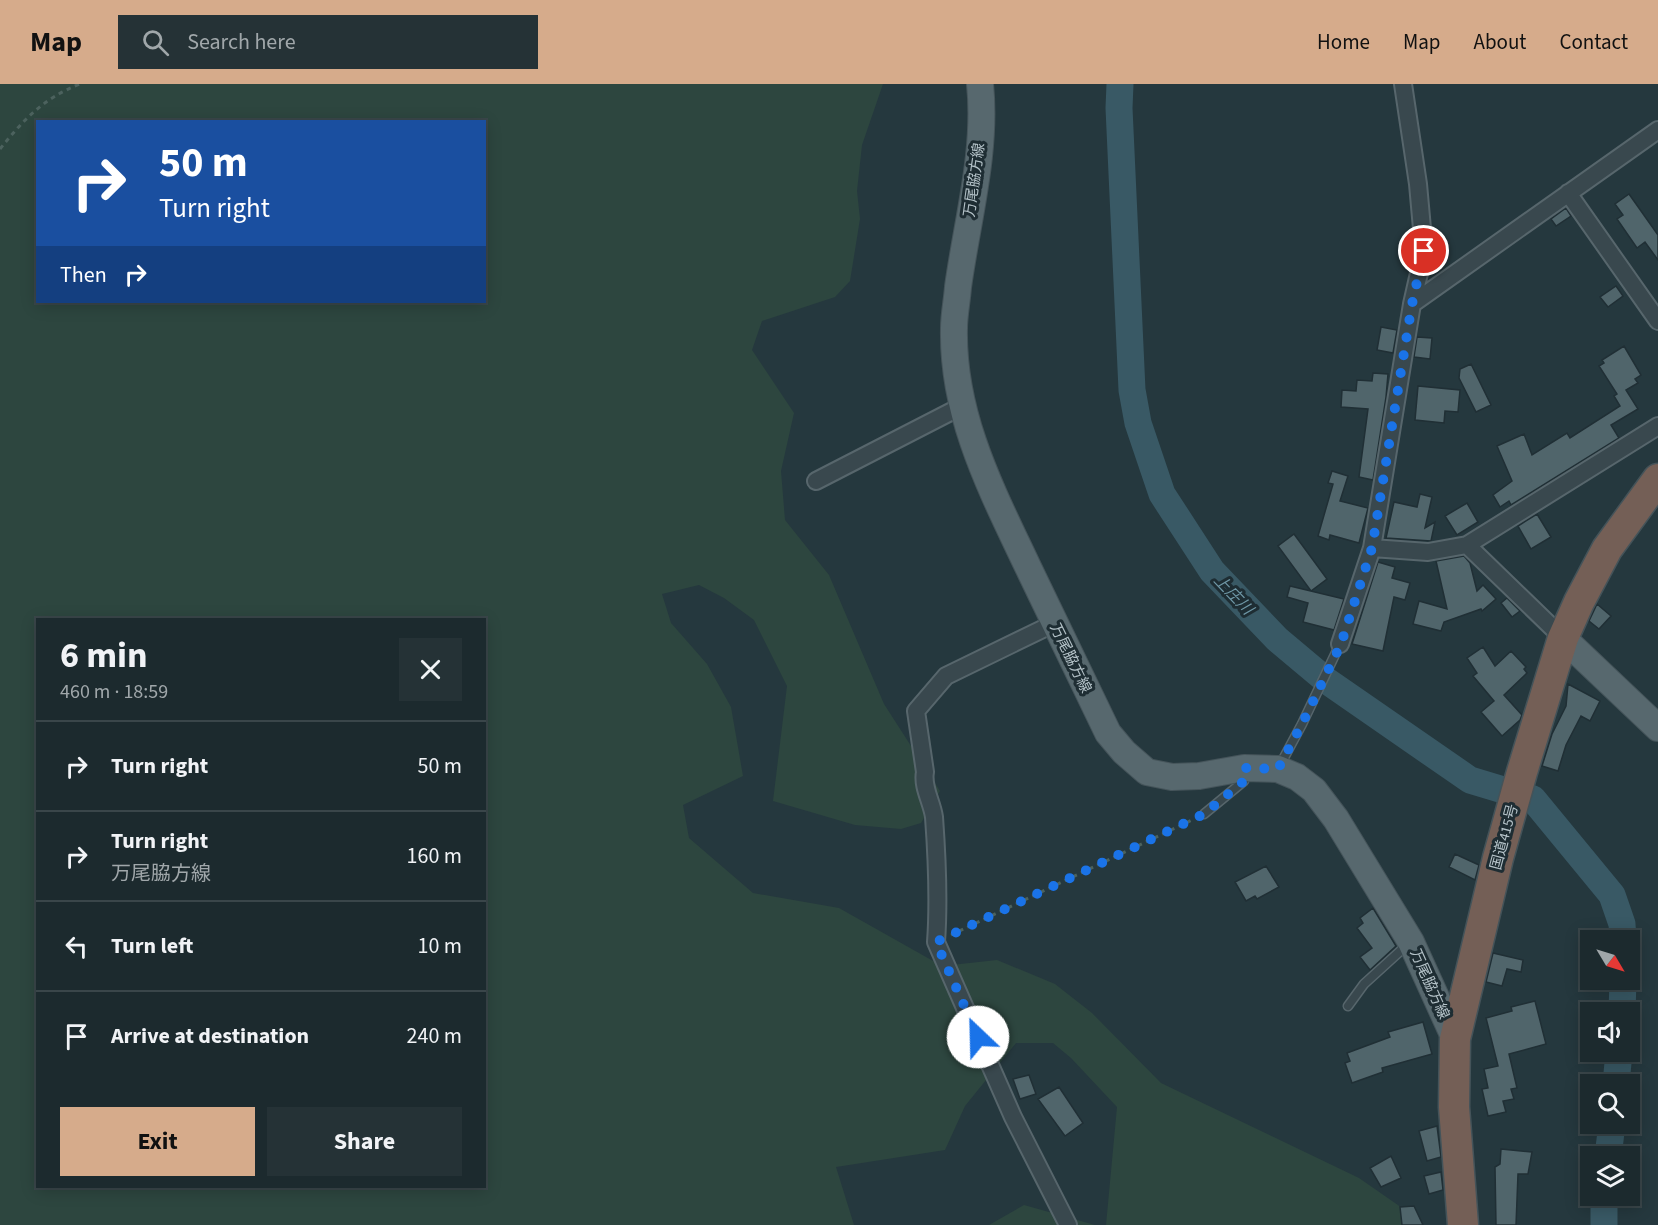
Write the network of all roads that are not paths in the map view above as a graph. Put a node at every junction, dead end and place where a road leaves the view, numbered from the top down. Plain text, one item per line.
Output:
1 (980, 84) edge
2 (1403, 84) edge
3 (1658, 130) edge
4 (1568, 194) junction
5 (1412, 304) junction
6 (1658, 321) edge
7 (962, 406) junction
8 (1658, 426) edge
9 (1658, 479) edge
10 (816, 480) dead end
11 (1467, 545) junction
12 (1372, 548) junction
13 (1054, 623) junction
14 (1563, 638) junction
15 (1341, 644) joint
16 (1658, 728) edge
17 (1244, 768) junction
18 (1278, 769) junction
19 (1204, 814) road end
20 (1411, 942) junction
21 (1348, 1006) dead end
22 (1455, 1039) junction
23 (1068, 1225) edge
24 (1463, 1225) edge

1 - 7 main road, 万尾脇方線
2 - 5 street
3 - 4 street
4 - 5 street
4 - 6 street
5 - 12 street
7 - 10 street
7 - 13 main road, 万尾脇方線
8 - 11 street
9 - 14 highway, 国道415号
11 - 12 street
11 - 14 street
12 - 15 street
13 - 17 main road, 万尾脇方線
13 - 23 street
14 - 16 main road
14 - 22 highway, 国道415号
15 - 18 lane
17 - 18 main road, 万尾脇方線
17 - 19 lane
18 - 20 main road, 万尾脇方線
20 - 21 lane
20 - 22 main road, 万尾脇方線
22 - 24 highway, 国道415号

